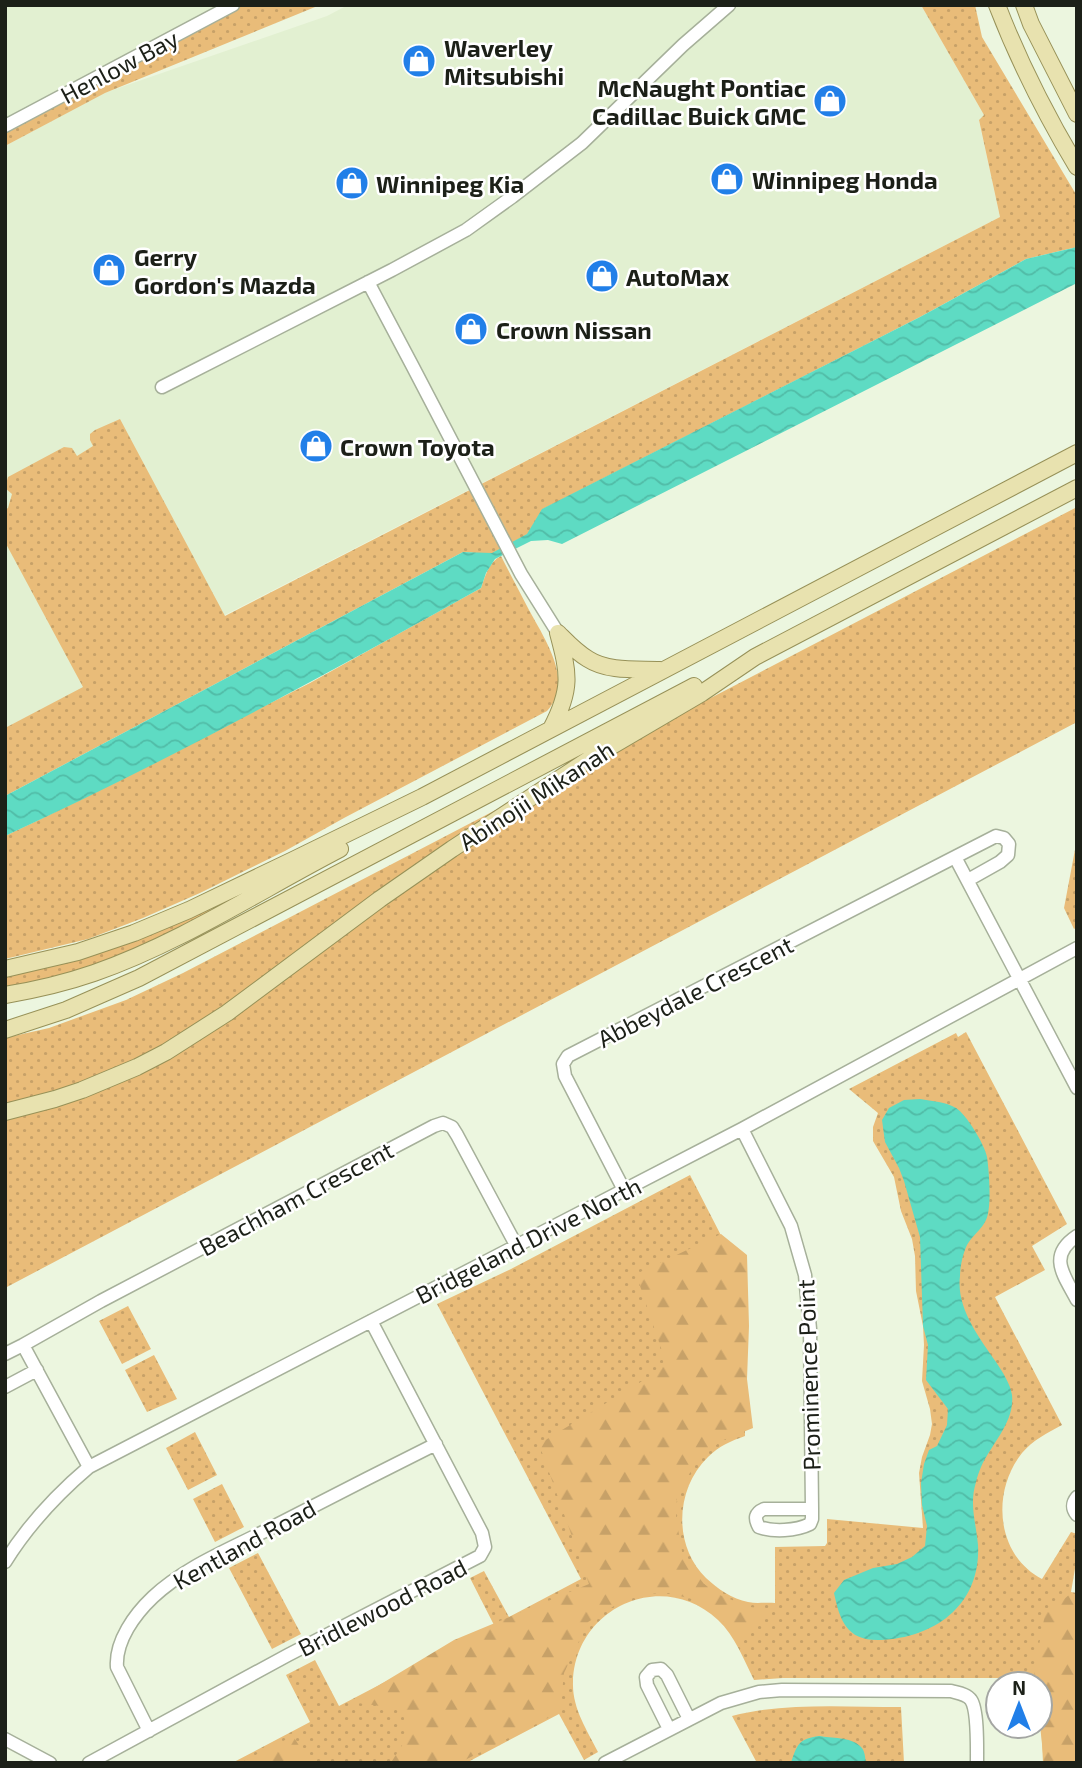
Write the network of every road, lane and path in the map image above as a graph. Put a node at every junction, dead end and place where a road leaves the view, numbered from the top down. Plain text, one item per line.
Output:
1 (233, 5) edge
2 (729, 5) edge
3 (997, 5) edge
4 (1024, 5) edge
5 (1077, 114) edge
6 (5, 126) edge
7 (1077, 167) edge
8 (368, 282) junction
9 (162, 387) dead end
10 (1077, 453) edge
11 (1077, 488) edge
12 (558, 633) junction
13 (755, 657) junction
14 (663, 670) junction
15 (551, 729) junction
16 (393, 811) junction
17 (955, 857) junction
18 (968, 880) junction
19 (1077, 948) edge
20 (5, 969) edge
21 (1020, 980) junction
22 (5, 995) edge
23 (5, 1030) edge
24 (1077, 1088) edge
25 (5, 1111) edge
26 (742, 1129) junction
27 (624, 1190) junction
28 (1077, 1236) edge
29 (516, 1245) junction
30 (1077, 1300) edge
31 (371, 1321) junction
32 (23, 1345) junction
33 (5, 1354) edge
34 (37, 1370) junction
35 (5, 1387) edge
36 (436, 1444) junction
37 (89, 1467) junction
38 (1077, 1497) edge
39 (812, 1509) dead end
40 (1077, 1515) edge
41 (5, 1562) edge
42 (689, 1718) junction
43 (669, 1728) junction
44 (149, 1731) junction
45 (5, 1739) edge
46 (50, 1763) edge
47 (89, 1763) edge
48 (605, 1763) edge
49 (977, 1763) edge

1 - 6 street, Henlow Bay
2 - 8 street
3 - 7 main road
4 - 5 main road
8 - 9 street
8 - 12 street
10 - 14 main road, Abinojii Mikanah
11 - 13 main road, Abinojii Mikanah
12 - 14 main road
12 - 15 main road
13 - 23 main road
13 - 25 main road, Abinojii Mikanah
14 - 15 main road, Abinojii Mikanah
15 - 16 main road, Abinojii Mikanah
16 - 20 main road, Abinojii Mikanah
16 - 22 main road
17 - 18 street
17 - 18 street, Abbeydale Crescent
17 - 27 street, Abbeydale Crescent
18 - 21 street
19 - 21 street, Bridgeland Drive North
21 - 24 street
21 - 26 street, Bridgeland Drive North
26 - 27 street, Bridgeland Drive North
26 - 39 street, Prominence Point
27 - 29 street, Bridgeland Drive North
28 - 30 street
29 - 31 street, Bridgeland Drive North
29 - 32 street, Beachham Crescent
31 - 36 street, Bridlewood Road
31 - 37 street, Bridgeland Drive North
32 - 33 street, Beachham Crescent
32 - 34 street
34 - 35 street
34 - 37 street
36 - 44 street, Kentland Road
36 - 44 street, Bridlewood Road
37 - 41 street, Bridgeland Drive North
38 - 40 street
42 - 43 street
42 - 43 street
42 - 49 street
43 - 48 street
44 - 47 street, Bridlewood Road
45 - 46 street

